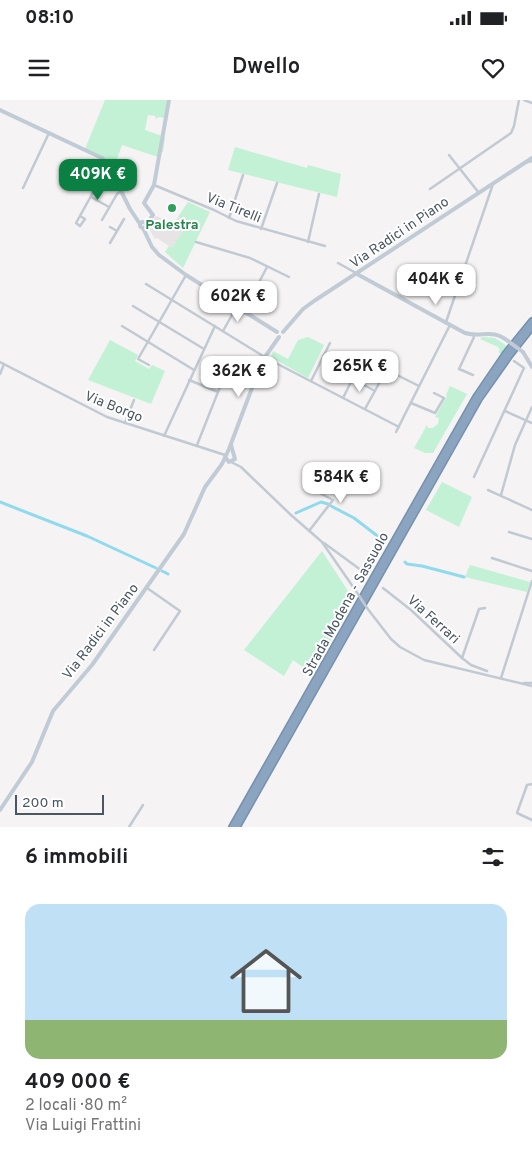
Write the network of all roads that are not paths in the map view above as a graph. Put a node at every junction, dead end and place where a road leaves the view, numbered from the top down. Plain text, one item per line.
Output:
1 (170, 100) edge
2 (520, 100) edge
3 (524, 100) edge
4 (532, 103) edge
5 (0, 110) edge
6 (49, 133) junction
7 (449, 155) dead end
8 (532, 159) edge
9 (460, 169) junction
10 (243, 175) dead end
11 (100, 178) dead end
12 (494, 182) junction
13 (277, 183) dead end
14 (154, 185) junction
15 (24, 188) dead end
16 (430, 189) dead end
17 (121, 191) junction
18 (478, 193) junction
19 (319, 194) dead end
20 (91, 197) junction
21 (109, 208) junction
22 (80, 216) dead end
23 (124, 218) dead end
24 (228, 218) junction
25 (102, 220) dead end
26 (146, 225) junction
27 (110, 227) dead end
28 (261, 229) junction
29 (117, 231) junction
30 (196, 242) dead end
31 (308, 242) junction
32 (110, 243) dead end
33 (325, 246) dead end
34 (338, 263) dead end
35 (267, 267) junction
36 (357, 274) junction
37 (186, 275) junction
38 (289, 277) dead end
39 (146, 284) dead end
40 (172, 299) junction
41 (133, 306) dead end
42 (237, 306) junction
43 (244, 310) junction
44 (532, 321) edge
45 (159, 322) junction
46 (448, 323) junction
47 (122, 326) dead end
48 (215, 326) junction
49 (532, 328) edge
50 (223, 331) junction
51 (279, 333) junction
52 (473, 335) junction
53 (147, 342) junction
54 (330, 342) dead end
55 (204, 349) junction
56 (265, 357) junction
57 (514, 361) dead end
58 (0, 362) edge
59 (4, 364) junction
60 (149, 365) dead end
61 (532, 367) edge
62 (194, 370) junction
63 (0, 374) edge
64 (473, 375) dead end
65 (399, 376) dead end
66 (382, 378) dead end
67 (223, 379) dead end
68 (353, 379) junction
69 (189, 380) junction
70 (311, 381) junction
71 (380, 382) junction
72 (419, 386) junction
73 (375, 391) junction
74 (218, 392) junction
75 (434, 394) dead end
76 (343, 398) junction
77 (134, 400) dead end
78 (411, 403) junction
79 (532, 406) edge
80 (365, 409) junction
81 (505, 411) junction
82 (526, 420) junction
83 (125, 423) junction
84 (532, 423) edge
85 (399, 427) junction
86 (396, 432) dead end
87 (164, 436) junction
88 (197, 445) junction
89 (231, 445) junction
90 (226, 455) junction
91 (235, 455) junction
92 (230, 462) junction
93 (220, 466) junction
94 (241, 468) junction
95 (474, 478) dead end
96 (310, 488) dead end
97 (488, 490) dead end
98 (501, 495) junction
99 (532, 510) edge
100 (309, 531) junction
101 (509, 532) dead end
102 (532, 539) edge
103 (322, 542) junction
104 (492, 558) dead end
105 (532, 571) edge
106 (365, 573) dead end
107 (532, 581) edge
108 (147, 588) junction
109 (383, 588) dead end
110 (485, 608) dead end
111 (154, 650) dead end
112 (462, 658) junction
113 (471, 665) junction
114 (487, 671) dead end
115 (470, 672) junction
116 (501, 678) junction
117 (532, 685) edge
118 (532, 784) edge
119 (144, 805) dead end
120 (0, 810) edge
121 (532, 820) edge
122 (129, 827) edge
123 (232, 827) edge
124 (237, 827) edge

1 - 14 street
2 - 9 street
3 - 4 street
5 - 6 street
6 - 15 street
6 - 17 street
7 - 9 street
8 - 12 street, Via Radici in Piano
9 - 16 street
9 - 18 street
10 - 24 street
11 - 20 street
12 - 18 street, Via Radici in Piano
12 - 46 street
13 - 28 street
14 - 24 street, Via Tirelli
14 - 26 street
17 - 21 street
17 - 26 street
18 - 36 street, Via Radici in Piano
19 - 31 street
20 - 21 street
20 - 22 street
21 - 25 street
23 - 29 street
24 - 28 street, Via Tirelli
26 - 37 street
27 - 29 street
28 - 31 street, Via Tirelli
29 - 32 street
30 - 35 street
31 - 33 street, Via Tirelli
34 - 36 street
35 - 38 street
35 - 43 street
36 - 46 street
36 - 51 street, Via Radici in Piano
37 - 40 street
37 - 42 street
39 - 40 street
40 - 45 street
40 - 48 street
41 - 45 street
42 - 43 street
42 - 50 street
43 - 51 street
44 - 123 highway, Strada Modena - Sassuolo
45 - 53 street
45 - 55 street
46 - 52 street
46 - 72 street
47 - 53 street
48 - 50 street
48 - 55 street
49 - 124 highway, Strada Modena - Sassuolo
50 - 56 street
51 - 56 street, Via Radici in Piano
52 - 61 street, bridge
52 - 64 street
53 - 60 street
53 - 62 street
54 - 70 street
55 - 62 street
56 - 70 street
56 - 89 street, Via Radici in Piano
57 - 81 street
58 - 59 street, Via Borgo
59 - 63 street
59 - 83 street, Via Borgo
62 - 69 street
65 - 72 street
66 - 71 street
67 - 74 street
68 - 71 street
68 - 73 street
68 - 76 street
69 - 74 street
69 - 87 street
70 - 76 street
71 - 73 street
72 - 78 street
73 - 80 street
74 - 88 street
75 - 78 street
76 - 80 street
77 - 83 street
78 - 85 street
79 - 82 street
80 - 85 street
81 - 82 street
81 - 95 street
82 - 84 street
82 - 98 street
83 - 87 street, Via Borgo
85 - 86 street
87 - 88 street, Via Borgo
88 - 90 street, Via Borgo
89 - 90 street, Via Radici in Piano
89 - 91 street
90 - 91 street
90 - 92 street
90 - 93 street, Via Radici in Piano
91 - 92 street, Via Radici in Piano
91 - 94 street, Via Ferrari
92 - 93 street, Via Radici in Piano
92 - 94 street, Via Ferrari
93 - 108 street, Via Radici in Piano
94 - 100 street, Via Ferrari
96 - 100 street
97 - 98 street
98 - 99 street
100 - 103 street, Via Ferrari
101 - 102 street
103 - 106 street, Via Ferrari
103 - 115 street, Via Ferrari, bridge
104 - 105 street
107 - 116 street
108 - 111 street
108 - 120 street, Via Radici in Piano
109 - 112 street, Via Ferrari
110 - 112 street
112 - 113 street, Via Ferrari
113 - 114 street, Via Ferrari
113 - 115 street
115 - 116 street, Via Ferrari
116 - 117 street, Via Ferrari
118 - 121 street
119 - 122 street

